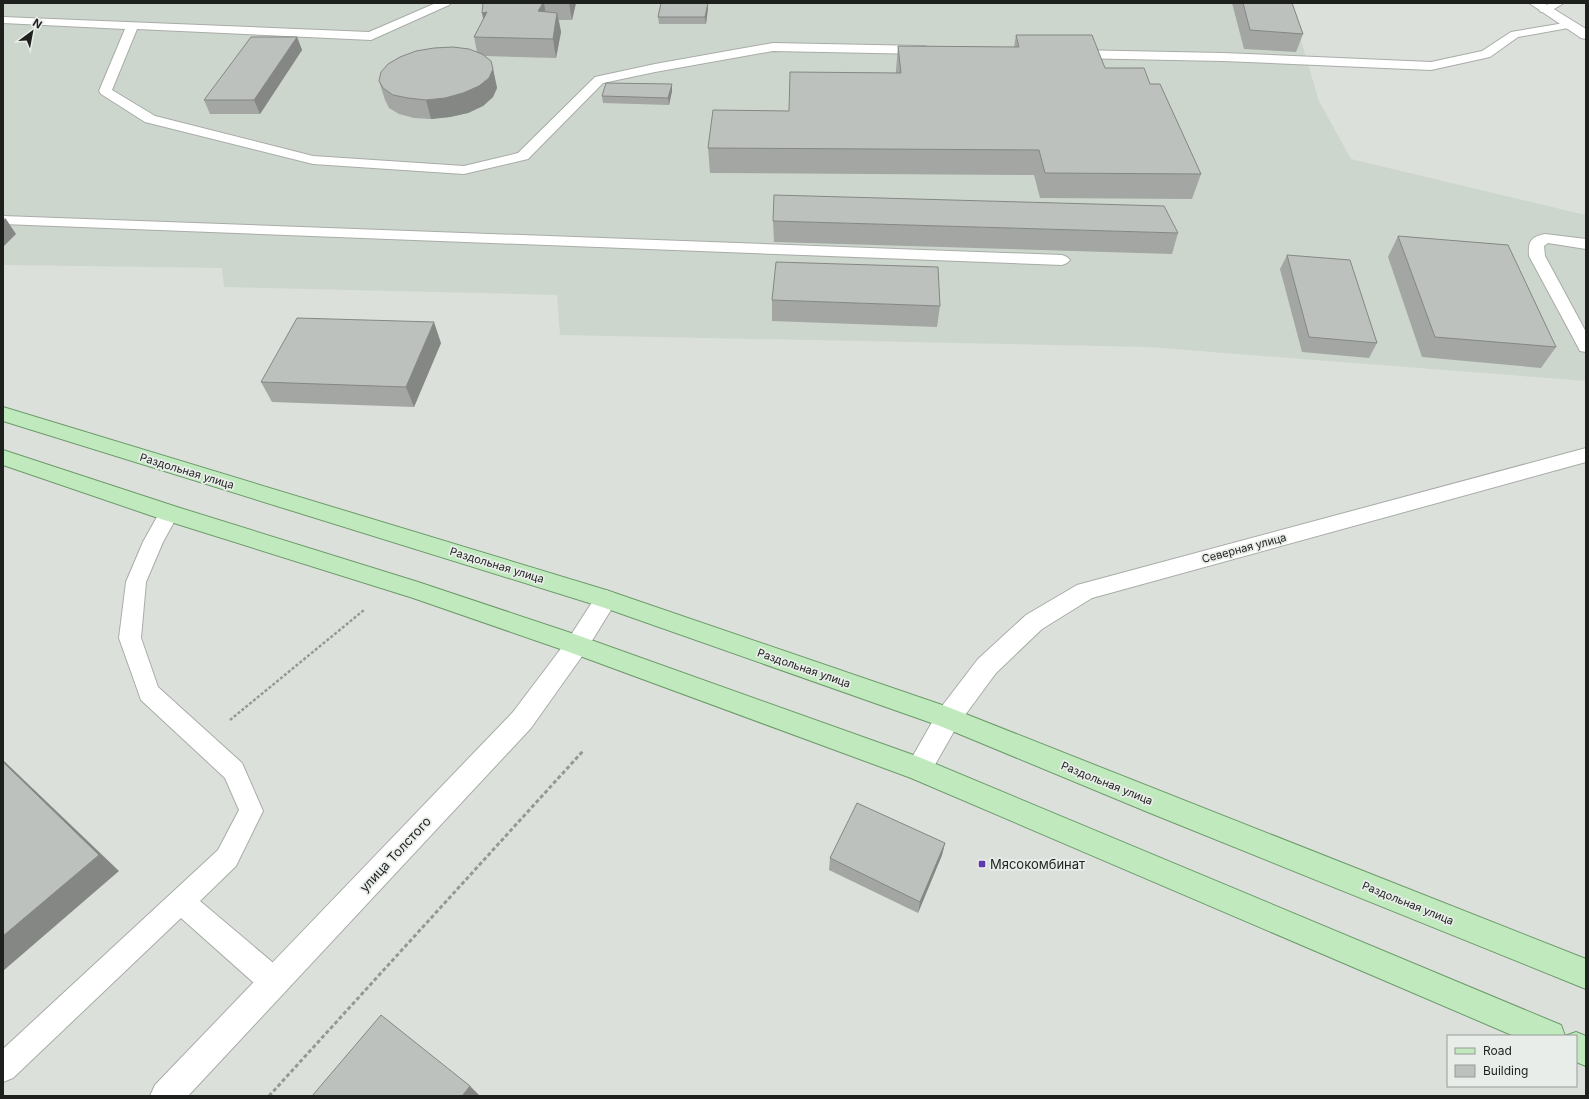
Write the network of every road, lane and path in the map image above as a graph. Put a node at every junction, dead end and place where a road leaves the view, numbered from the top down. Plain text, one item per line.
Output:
1 (445, 3) edge
2 (1558, 3) edge
3 (1540, 6) edge
4 (3, 20) edge
5 (1570, 25) junction
6 (132, 26) junction
7 (1586, 35) edge
8 (938, 51) edge
9 (1057, 53) edge
10 (3, 220) edge
11 (1586, 244) edge
12 (1062, 260) edge
13 (1586, 346) edge
14 (3, 414) edge
15 (1586, 456) edge
16 (3, 457) edge
17 (169, 513) junction
18 (606, 599) junction
19 (366, 608) dead end
20 (577, 645) junction
21 (948, 718) junction
22 (203, 742) junction
23 (583, 751) dead end
24 (918, 769) junction
25 (181, 901) junction
26 (1586, 974) edge
27 (274, 982) junction
28 (1548, 1035) edge
29 (1577, 1048) edge
30 (1586, 1052) edge
31 (3, 1068) edge
32 (166, 1096) edge
33 (269, 1096) edge

1 - 6 lane
2 - 3 lane
3 - 5 street
4 - 6 lane
5 - 7 street
5 - 9 lane
6 - 8 lane
10 - 12 lane
11 - 13 lane
14 - 18 main road, Раздольная улица
15 - 21 street, Северная улица
16 - 17 main road
17 - 20 main road
17 - 22 lane
18 - 20 street, улица Толстого
18 - 21 main road, Раздольная улица
19 - 22 path
20 - 24 main road
20 - 27 street, улица Толстого
21 - 24 street, Северная улица
21 - 26 main road, Раздольная улица
22 - 25 lane
23 - 33 path
24 - 28 main road
25 - 27 lane
25 - 31 lane
27 - 32 street, улица Толстого
29 - 30 main road

